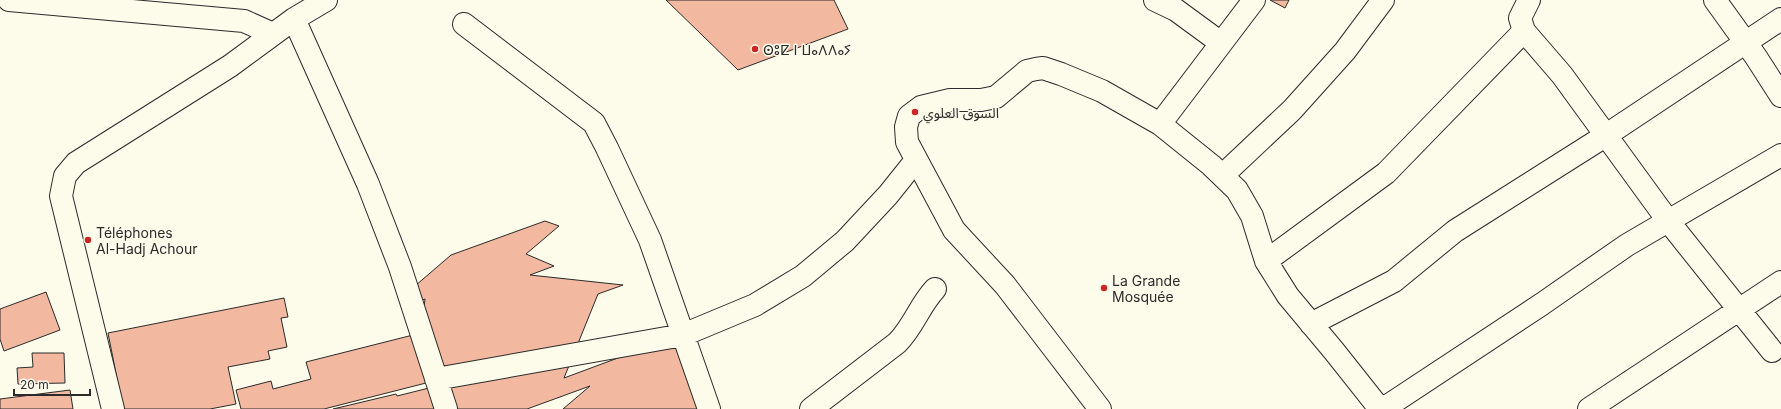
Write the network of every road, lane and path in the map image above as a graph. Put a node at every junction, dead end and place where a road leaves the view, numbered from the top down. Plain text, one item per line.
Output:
1 (9, 0) edge
2 (326, 0) edge
3 (1155, 0) edge
4 (1254, 0) edge
5 (1383, 0) edge
6 (1529, 0) edge
7 (1715, 0) edge
8 (294, 19) junction
9 (1781, 19) edge
10 (464, 24) dead end
11 (1524, 31) junction
12 (273, 34) junction
13 (1746, 42) junction
14 (1221, 43) junction
15 (1781, 96) edge
16 (1160, 124) junction
17 (1605, 136) junction
18 (1781, 155) edge
19 (916, 160) junction
20 (1223, 175) junction
21 (1669, 222) junction
22 (1266, 261) junction
23 (1781, 282) edge
24 (935, 289) dead end
25 (1739, 310) junction
26 (1312, 324) junction
27 (684, 335) junction
28 (1772, 351) dead end
29 (436, 379) junction
30 (113, 409) edge
31 (446, 409) edge
32 (709, 409) edge
33 (811, 409) edge
34 (1100, 409) edge
35 (1382, 409) edge
36 (1589, 409) edge

1 - 12 street
2 - 8 street
3 - 14 street
4 - 14 street
5 - 20 street
6 - 11 street
7 - 13 street
8 - 12 street
8 - 29 street
9 - 13 street
10 - 27 street
11 - 17 street
11 - 22 street
12 - 30 street
13 - 15 street
13 - 17 street
14 - 16 street
16 - 19 street
16 - 20 street
17 - 21 street
17 - 26 street
18 - 21 street
19 - 27 street
19 - 34 street
20 - 22 street
21 - 25 street
21 - 35 street
22 - 26 street
23 - 25 street
24 - 33 street
25 - 28 street
25 - 36 street
26 - 35 street
27 - 29 street
27 - 32 street
29 - 31 street

